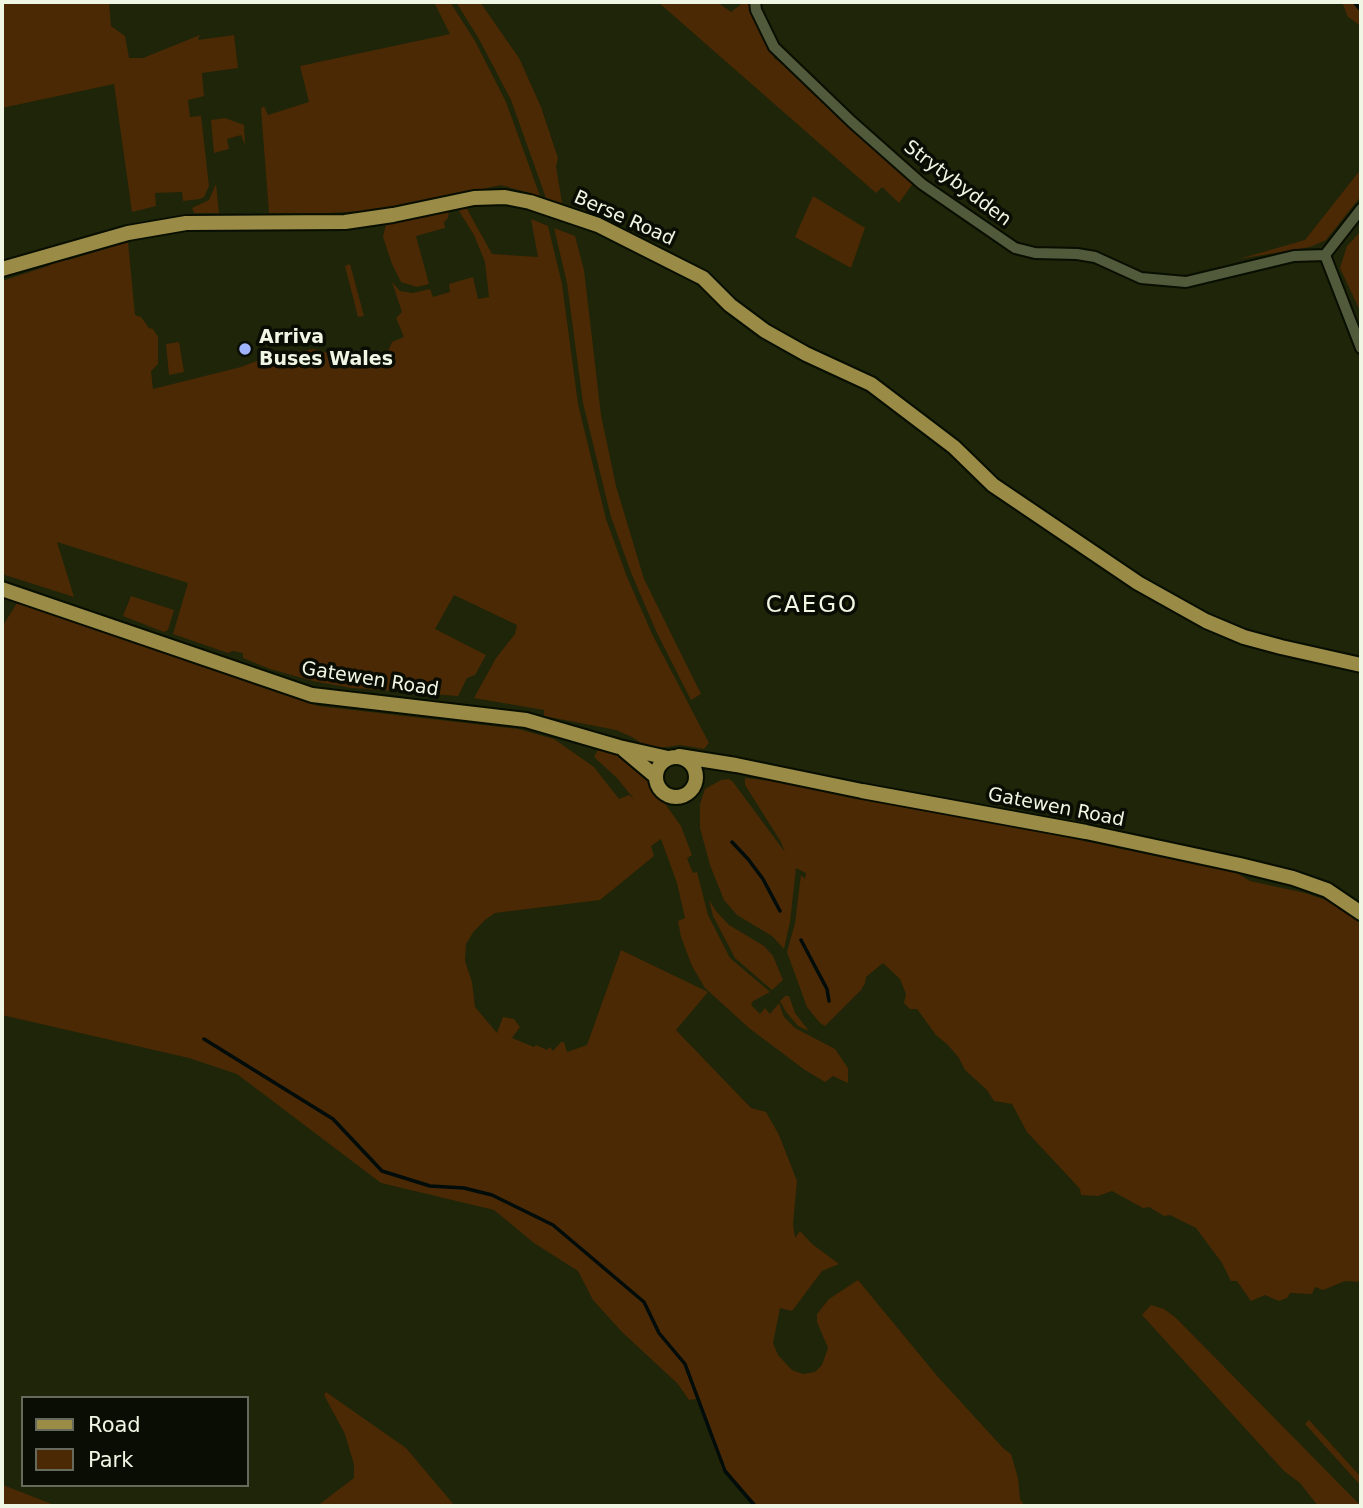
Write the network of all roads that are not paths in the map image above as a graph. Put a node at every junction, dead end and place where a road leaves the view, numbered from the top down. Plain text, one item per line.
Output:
1 (755, 2) edge
2 (1361, 209) edge
3 (1325, 254) junction
4 (2, 270) edge
5 (1361, 348) edge
6 (2, 589) edge
7 (1361, 665) edge
8 (619, 747) junction
9 (674, 757) junction
10 (736, 765) junction
11 (655, 775) junction
12 (695, 784) junction
13 (1361, 913) edge

1 - 3 street, Strytybydden
2 - 3 street
3 - 5 street
4 - 7 main road, Berse Road
6 - 8 main road, Gatewen Road
8 - 9 main road, Gatewen Road
8 - 11 main road, Gatewen Road
9 - 10 main road, Gatewen Road
9 - 11 main road
9 - 12 main road
10 - 12 main road, Gatewen Road
10 - 13 main road, Gatewen Road
11 - 12 main road, Gatewen Road

